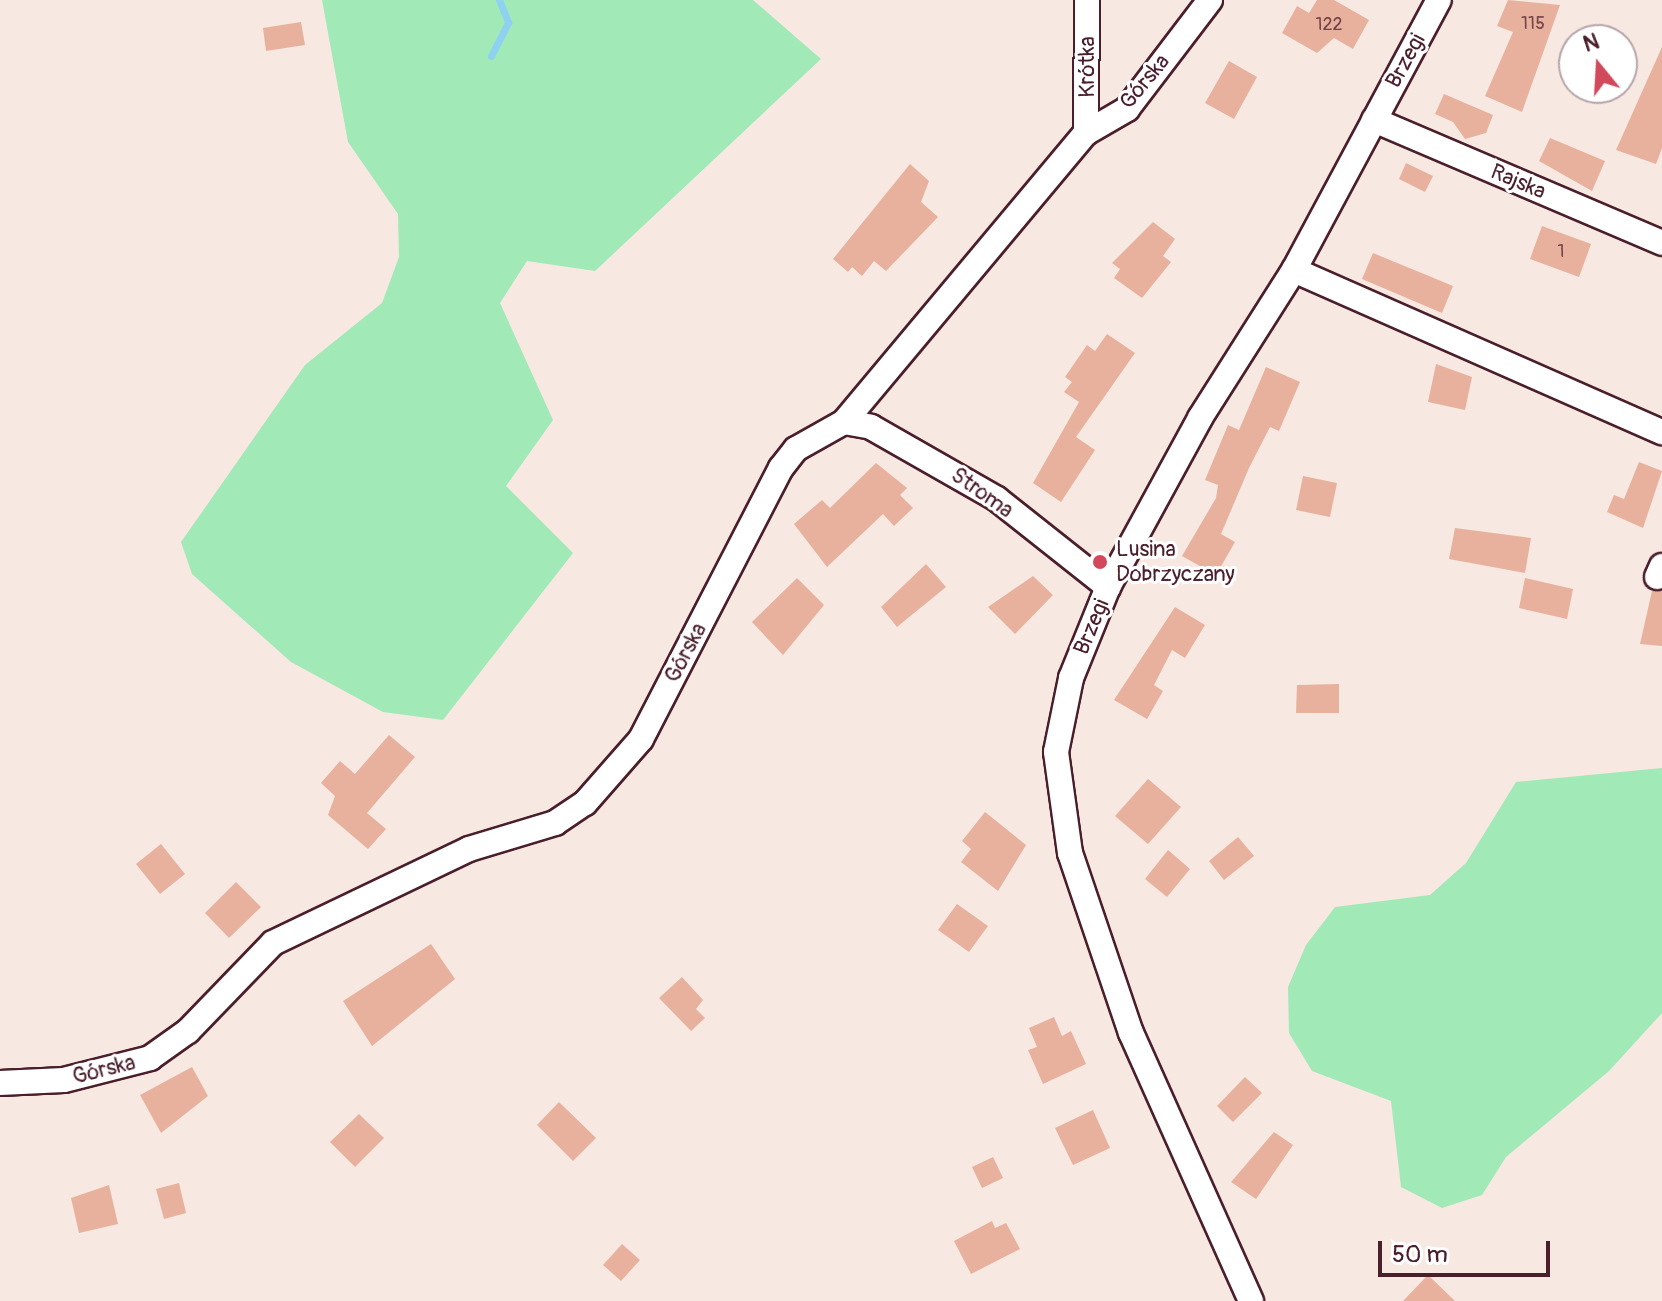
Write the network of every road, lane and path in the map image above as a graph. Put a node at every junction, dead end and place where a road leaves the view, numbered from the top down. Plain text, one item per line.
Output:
1 (1087, 0) edge
2 (1210, 0) edge
3 (1439, 0) edge
4 (1374, 120) junction
5 (1086, 133) junction
6 (1662, 243) edge
7 (1294, 270) junction
8 (844, 422) junction
9 (1662, 432) edge
10 (1108, 587) junction
11 (0, 1083) edge
12 (1251, 1301) edge

1 - 5 street, Krótka
2 - 5 street, Górska
3 - 4 street, Brzegi
4 - 6 street, Rajska
4 - 7 street, Brzegi
5 - 8 street, Górska
7 - 9 street
7 - 10 street, Brzegi
8 - 10 street, Stroma
8 - 11 street, Górska
10 - 12 street, Brzegi

